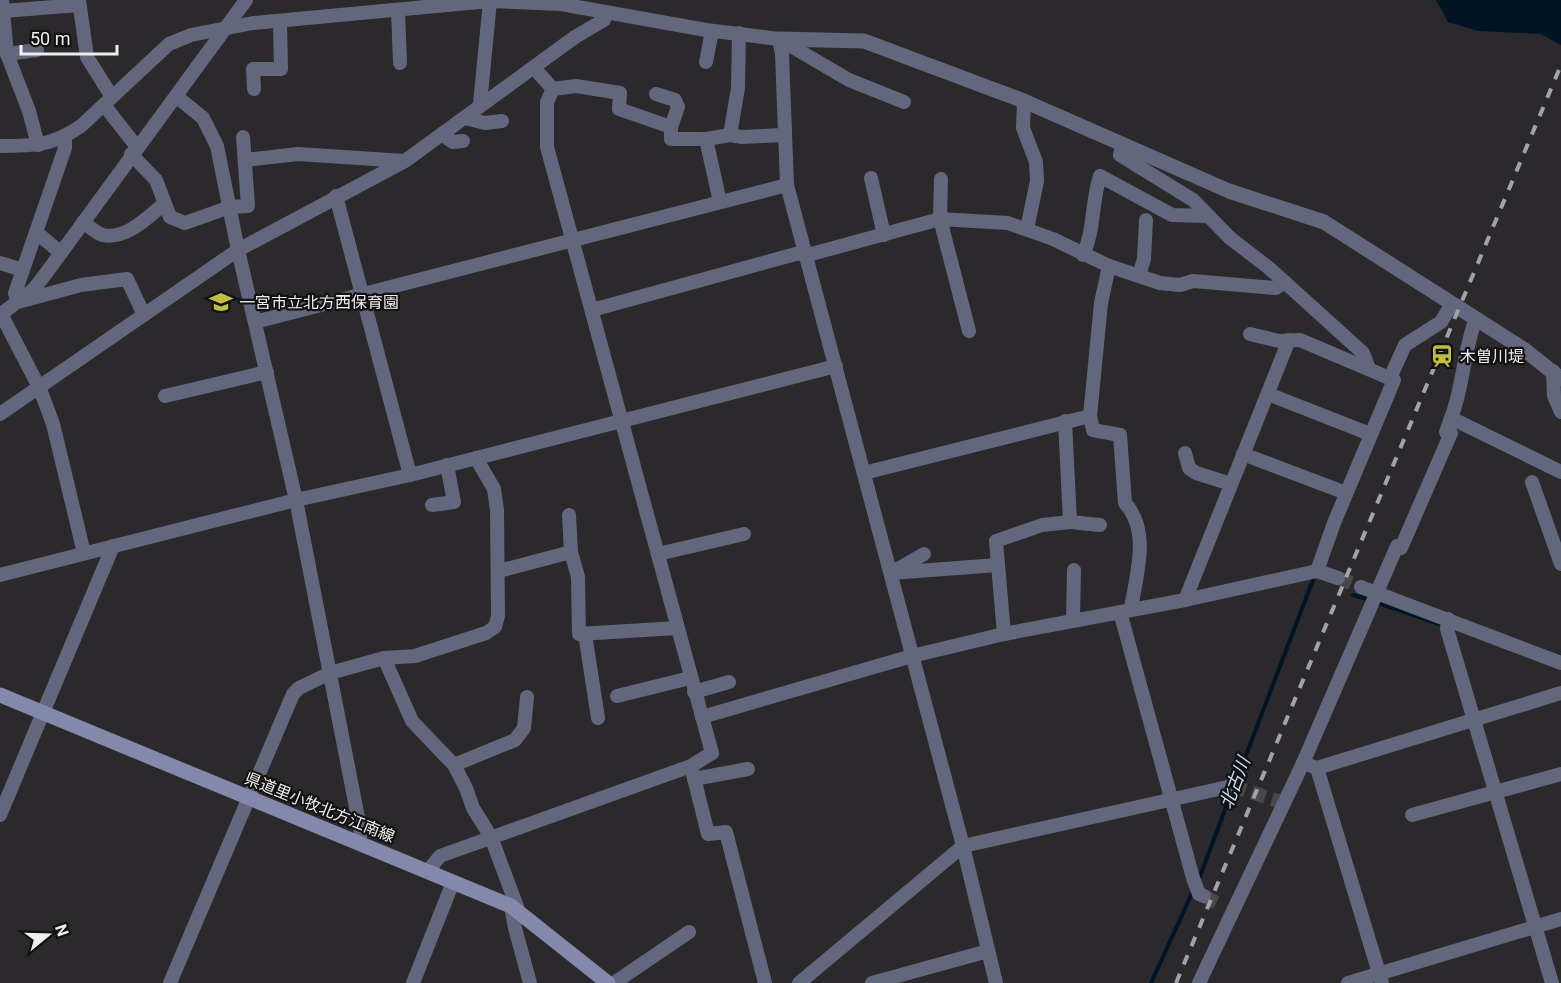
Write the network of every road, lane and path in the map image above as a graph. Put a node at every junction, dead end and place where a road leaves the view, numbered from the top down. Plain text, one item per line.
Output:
1 (246, 0) edge
2 (490, 1) edge
3 (79, 2) edge
4 (2, 5) edge
5 (398, 11) junction
6 (606, 12) junction
7 (280, 21) junction
8 (229, 26) junction
9 (712, 31) junction
10 (739, 33) junction
11 (779, 39) junction
12 (37, 50) dead end
13 (7, 54) junction
14 (706, 62) dead end
15 (400, 63) dead end
16 (534, 68) junction
17 (254, 89) dead end
18 (553, 89) junction
19 (656, 94) dead end
20 (176, 96) junction
21 (108, 101) junction
22 (1024, 101) junction
23 (904, 102) dead end
24 (480, 104) junction
25 (465, 118) junction
26 (502, 121) dead end
27 (671, 127) junction
28 (730, 135) junction
29 (783, 135) junction
30 (444, 136) junction
31 (65, 137) junction
32 (243, 137) dead end
33 (706, 140) junction
34 (463, 141) dead end
35 (1122, 144) junction
36 (38, 145) junction
37 (0, 146) edge
38 (134, 151) junction
39 (245, 160) junction
40 (405, 161) junction
41 (872, 178) dead end
42 (941, 179) dead end
43 (787, 185) junction
44 (336, 196) junction
45 (720, 202) junction
46 (164, 204) junction
47 (230, 207) junction
48 (1206, 216) junction
49 (940, 219) junction
50 (1146, 220) dead end
51 (83, 222) junction
52 (1028, 229) junction
53 (37, 233) junction
54 (884, 235) junction
55 (573, 241) junction
56 (238, 250) junction
57 (61, 253) junction
58 (804, 254) junction
59 (1083, 255) junction
60 (0, 263) edge
61 (1109, 266) junction
62 (23, 270) junction
63 (1139, 275) junction
64 (1285, 282) junction
65 (362, 293) junction
66 (18, 302) junction
67 (1452, 304) junction
68 (592, 310) junction
69 (0, 315) edge
70 (144, 315) junction
71 (1476, 319) junction
72 (255, 322) junction
73 (969, 331) dead end
74 (1250, 334) dead end
75 (1289, 340) junction
76 (836, 366) junction
77 (1369, 369) junction
78 (267, 372) junction
79 (1557, 375) edge
80 (1390, 378) junction
81 (40, 389) junction
82 (1268, 394) junction
83 (165, 396) dead end
84 (1561, 412) edge
85 (0, 414) edge
86 (1090, 416) junction
87 (1451, 418) junction
88 (622, 421) junction
89 (1065, 421) junction
90 (1370, 434) junction
91 (1185, 453) dead end
92 (1243, 454) junction
93 (476, 458) junction
94 (447, 465) junction
95 (1561, 472) edge
96 (864, 473) junction
97 (410, 475) junction
98 (1532, 482) dead end
99 (1231, 484) junction
100 (1346, 493) junction
101 (296, 500) junction
102 (432, 505) dead end
103 (569, 515) dead end
104 (1070, 522) junction
105 (1100, 525) dead end
106 (744, 534) dead end
107 (113, 546) junction
108 (571, 552) junction
109 (84, 553) junction
110 (658, 554) junction
111 (924, 554) dead end
112 (1561, 564) edge
113 (998, 565) junction
114 (1074, 570) dead end
115 (499, 571) junction
116 (1317, 571) junction
117 (891, 573) junction
118 (0, 575) edge
119 (1338, 578) tunnel mouth
120 (1361, 587) tunnel mouth
121 (1377, 592) junction
122 (1185, 600) junction
123 (1125, 610) junction
124 (1448, 619) junction
125 (1073, 621) junction
126 (677, 628) junction
127 (585, 633) junction
128 (1004, 634) junction
129 (912, 656) junction
130 (384, 658) junction
131 (1561, 661) edge
132 (330, 673) junction
133 (690, 678) junction
134 (729, 682) dead end
135 (694, 692) junction
136 (1561, 693) edge
137 (0, 695) edge
138 (617, 696) dead end
139 (527, 697) dead end
140 (43, 714) junction
141 (702, 717) junction
142 (598, 718) dead end
143 (1474, 719) junction
144 (1303, 763) junction
145 (454, 765) junction
146 (1317, 768) junction
147 (748, 769) dead end
148 (692, 773) junction
149 (1561, 774) edge
150 (1232, 786) tunnel mouth
151 (1498, 793) junction
152 (248, 798) junction
153 (1173, 798) junction
154 (0, 815) edge
155 (1412, 815) dead end
156 (491, 837) junction
157 (358, 842) junction
158 (963, 846) junction
159 (428, 871) junction
160 (453, 882) junction
161 (1201, 895) tunnel mouth
162 (515, 909) junction
163 (1561, 918) edge
164 (1536, 927) junction
165 (689, 932) dead end
166 (988, 951) junction
167 (916, 977) edge
168 (1381, 978) edge
169 (170, 983) edge
170 (413, 983) edge
171 (530, 983) edge
172 (608, 983) edge
173 (614, 983) edge
174 (765, 983) edge
175 (799, 983) edge
176 (872, 983) edge
177 (996, 983) edge
178 (1199, 983) edge
179 (1348, 983) edge
180 (1552, 983) edge

1 - 8 street
2 - 5 street
2 - 6 street
2 - 24 street
3 - 4 street
3 - 21 street
4 - 13 street
5 - 7 street
5 - 15 street
6 - 9 street
6 - 16 street
7 - 8 street
7 - 17 street
8 - 20 street
8 - 21 street
9 - 10 street
9 - 14 street
10 - 11 street
10 - 28 street
11 - 22 street
11 - 23 street
11 - 29 street
12 - 13 street
13 - 36 street
16 - 18 street
16 - 24 street
18 - 27 street
18 - 55 street
19 - 27 street
20 - 38 street
20 - 47 street
21 - 31 street
21 - 38 street
22 - 35 street
22 - 52 street
24 - 25 street
25 - 26 street
25 - 30 street
27 - 33 street
28 - 29 street
28 - 33 street
29 - 43 street
30 - 34 street
30 - 40 street
31 - 36 street
31 - 53 street
32 - 39 street
33 - 45 street
35 - 48 street
35 - 67 street
36 - 37 street
38 - 46 street
38 - 51 street
39 - 40 street
39 - 47 street
40 - 44 street
41 - 54 street
42 - 49 street
43 - 45 street
43 - 58 street
44 - 56 street
44 - 65 street
45 - 55 street
46 - 47 street
46 - 51 street
47 - 56 street
48 - 59 street
48 - 64 street
49 - 52 street
49 - 54 street
49 - 73 street
50 - 63 street
51 - 57 street
52 - 59 street
53 - 57 street
53 - 62 street
54 - 58 street
55 - 65 street
55 - 68 street
56 - 70 street
56 - 72 street
57 - 66 street
58 - 68 street
58 - 76 street
59 - 61 street
60 - 62 street
61 - 63 street
61 - 86 street
62 - 66 street
63 - 64 street
64 - 77 street
65 - 72 street
65 - 97 street
66 - 69 street
66 - 70 street
67 - 71 street
67 - 80 street
68 - 88 street
69 - 81 street
70 - 81 street
71 - 79 street
71 - 87 street
72 - 78 street
74 - 75 street
75 - 77 street
75 - 82 street
76 - 88 street
76 - 96 street
77 - 80 street
78 - 83 street
78 - 101 street
79 - 84 street
80 - 90 street
81 - 85 street
81 - 109 street
82 - 90 street
82 - 92 street
86 - 89 street
86 - 123 street
87 - 95 street
87 - 121 street
88 - 93 street
88 - 110 street
89 - 96 street
89 - 104 street
90 - 100 street
91 - 99 street
92 - 99 street
92 - 100 street
93 - 94 street
93 - 115 street
94 - 97 street
94 - 102 street
96 - 117 street
97 - 101 street
98 - 112 street
99 - 122 street
100 - 116 street
101 - 107 street
101 - 132 street
103 - 108 street
104 - 105 street
104 - 113 street
106 - 110 street
107 - 109 street
107 - 140 street
108 - 115 street
108 - 127 street
109 - 118 street
110 - 126 street
111 - 117 street
113 - 117 street
113 - 128 street
114 - 125 street
115 - 130 street
116 - 119 street
116 - 122 street
117 - 129 street
120 - 121 street
121 - 124 street
121 - 144 street
122 - 123 street
123 - 125 street
123 - 153 street
124 - 131 street
124 - 143 street
125 - 128 street
126 - 127 street
126 - 133 street
127 - 142 street
128 - 129 street
129 - 141 street
129 - 158 street
130 - 132 street
130 - 145 street
132 - 152 street
132 - 157 street
133 - 135 street
133 - 138 street
134 - 135 street
135 - 141 street
136 - 143 street
137 - 140 main road, 県道里小牧北方江南線
139 - 145 street
140 - 152 main road, 県道里小牧北方江南線
140 - 154 street
141 - 148 street
143 - 146 street
143 - 151 street
144 - 146 street
144 - 178 street
145 - 156 street
146 - 168 street
147 - 148 street
148 - 156 street
148 - 174 street
149 - 151 street
150 - 153 street
151 - 155 street
151 - 164 street
152 - 157 main road, 県道里小牧北方江南線
152 - 169 street
153 - 158 street
153 - 161 street
156 - 159 street
156 - 162 street
157 - 159 main road, 県道里小牧北方江南線
158 - 166 street
158 - 175 street
159 - 160 main road, 県道里小牧北方江南線
160 - 162 main road, 県道里小牧北方江南線
160 - 170 street
162 - 171 street
162 - 172 main road, 県道里小牧北方江南線
163 - 164 street
164 - 168 street
164 - 180 street
165 - 173 street
166 - 167 street
166 - 177 street
167 - 176 street
168 - 179 street

